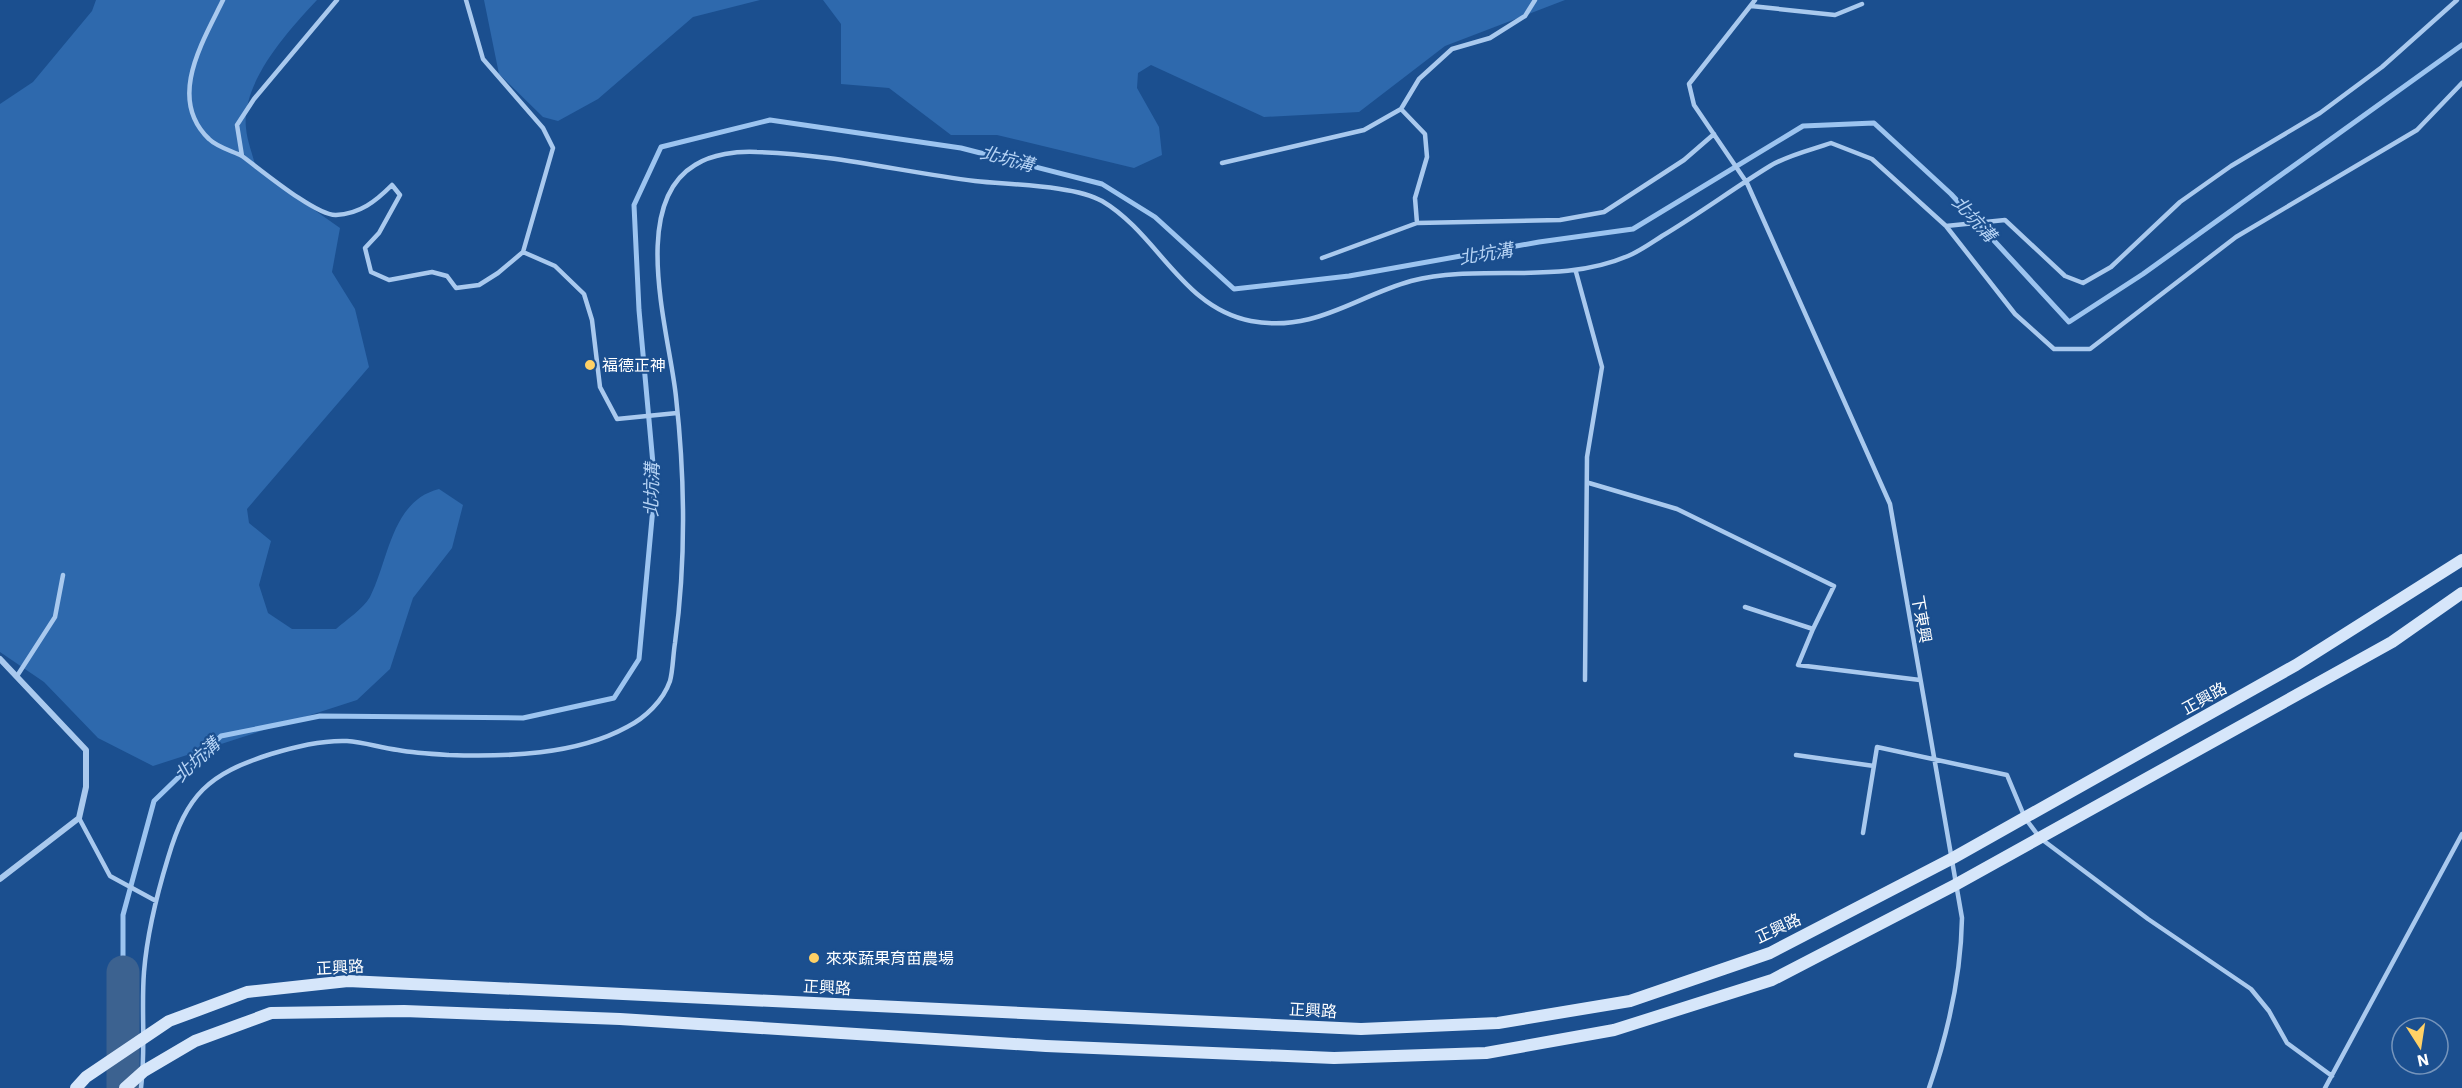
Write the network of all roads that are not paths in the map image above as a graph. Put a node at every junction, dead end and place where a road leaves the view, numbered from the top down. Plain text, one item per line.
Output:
1 (223, 0) edge
2 (337, 0) edge
3 (466, 0) edge
4 (1535, 0) edge
5 (1755, 0) edge
6 (2457, 0) edge
7 (1862, 4) dead end
8 (1751, 6) junction
9 (2462, 83) edge
10 (1401, 109) junction
11 (1714, 134) junction
12 (242, 156) junction
13 (1222, 162) dead end
14 (1746, 181) junction
15 (1417, 224) junction
16 (1946, 226) junction
17 (523, 252) junction
18 (1322, 258) dead end
19 (1576, 272) junction
20 (677, 413) junction
21 (1589, 483) junction
22 (2462, 560) edge
23 (63, 575) dead end
24 (2462, 593) edge
25 (1745, 607) dead end
26 (1813, 629) junction
27 (0, 659) edge
28 (17, 676) junction
29 (1584, 680) dead end
30 (1920, 680) junction
31 (1796, 755) dead end
32 (1934, 760) junction
33 (1874, 766) junction
34 (79, 818) junction
35 (2025, 818) junction
36 (1863, 833) dead end
37 (2462, 834) edge
38 (2040, 838) junction
39 (1953, 858) junction
40 (0, 879) edge
41 (1955, 885) junction
42 (156, 901) junction
43 (145, 1037) junction
44 (144, 1071) junction
45 (2332, 1076) junction
46 (133, 1086) edge
47 (76, 1088) edge
48 (1929, 1088) edge
49 (2325, 1088) edge

1 - 12 lane
2 - 12 lane
3 - 17 lane
4 - 10 lane
5 - 8 lane
6 - 16 lane
7 - 8 lane
8 - 11 lane, 下東興
9 - 16 lane
10 - 13 lane
10 - 15 lane
11 - 14 lane, 下東興
11 - 15 lane
12 - 17 lane
14 - 16 lane
14 - 19 lane
14 - 30 lane, 下東興
15 - 18 lane
17 - 20 lane
19 - 20 lane
19 - 21 lane
20 - 42 lane
21 - 26 lane
21 - 29 lane
22 - 35 main road, 正興路
23 - 28 lane
24 - 38 main road
25 - 26 lane
26 - 30 lane
27 - 28 street
28 - 34 street
30 - 32 lane, 下東興
31 - 33 lane
32 - 33 lane
32 - 35 lane
32 - 39 lane, 下東興
33 - 36 lane
34 - 40 street
34 - 42 lane
35 - 38 lane
35 - 39 main road, 正興路
37 - 45 lane
38 - 41 main road
38 - 45 lane
39 - 41 lane, 下東興
39 - 43 main road, 正興路
41 - 44 main road
41 - 48 lane, 下東興
42 - 43 lane
43 - 44 lane
43 - 47 main road, 正興路
44 - 46 main road
45 - 49 lane

